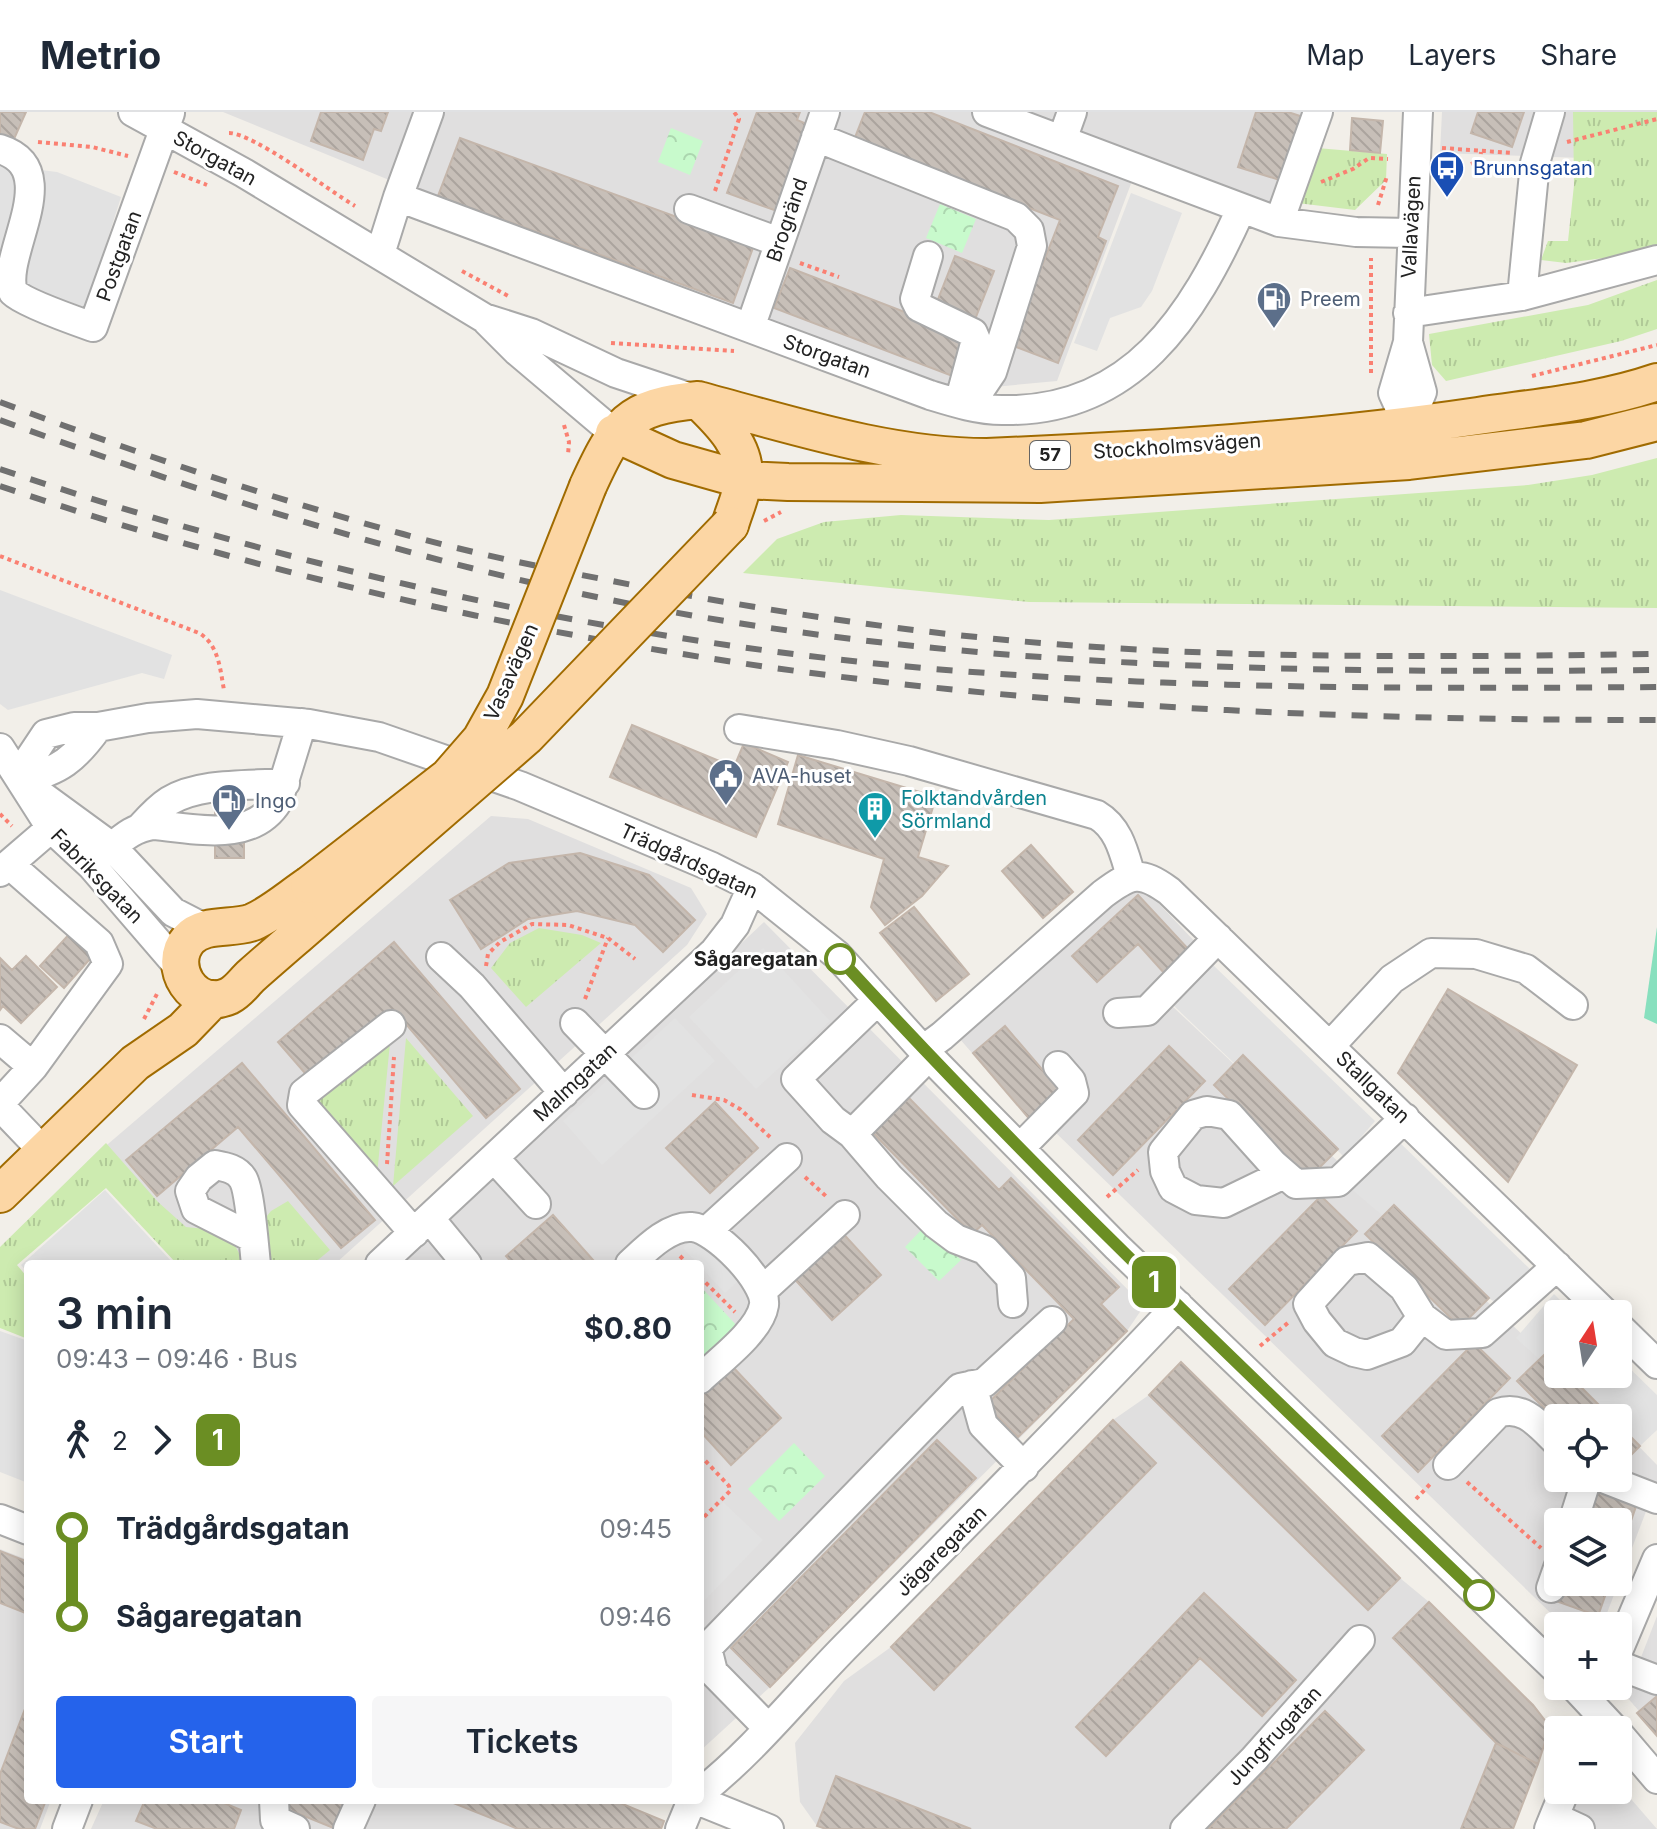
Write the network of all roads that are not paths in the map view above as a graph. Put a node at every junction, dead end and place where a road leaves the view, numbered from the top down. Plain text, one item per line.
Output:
1 (133, 112) edge
2 (429, 112) edge
3 (987, 112) edge
4 (1072, 112) edge
5 (1318, 112) edge
6 (1418, 112) edge
7 (1550, 112) edge
8 (168, 121) edge
9 (820, 125) edge
10 (1062, 140) junction
11 (0, 149) edge
12 (398, 197) junction
13 (1241, 209) junction
14 (697, 212) road end
15 (1279, 222) junction
16 (1411, 233) junction
17 (777, 248) junction
18 (380, 254) junction
19 (928, 256) dead end
20 (1657, 260) edge
21 (1522, 296) junction
22 (1408, 313) junction
23 (484, 318) junction
24 (750, 328) junction
25 (1657, 382) edge
26 (698, 400) junction
27 (964, 404) junction
28 (1657, 422) edge
29 (614, 433) junction
30 (1409, 444) junction
31 (744, 480) junction
32 (802, 482) junction
33 (730, 525) junction
34 (302, 723) junction
35 (739, 729) dead end
36 (0, 748) edge
37 (10, 775) edge
38 (285, 783) junction
39 (141, 827) junction
40 (51, 828) junction
41 (112, 847) junction
42 (5, 868) edge
43 (1131, 876) junction
44 (752, 887) junction
45 (320, 896) junction
46 (213, 928) junction
47 (1218, 938) junction
48 (441, 957) dead end
49 (246, 980) junction
50 (192, 982) junction
51 (878, 1000) junction
52 (1573, 1005) dead end
53 (1118, 1013) dead end
54 (575, 1023) road end
55 (391, 1025) road end
56 (0, 1039) edge
57 (1330, 1046) junction
58 (926, 1053) junction
59 (604, 1056) junction
60 (1058, 1066) dead end
61 (33, 1067) junction
62 (564, 1093) junction
63 (644, 1094) dead end
64 (0, 1105) edge
65 (1405, 1118) junction
66 (852, 1134) junction
67 (1020, 1148) junction
68 (782, 1151) road end
69 (44, 1152) junction
70 (494, 1158) junction
71 (1284, 1174) junction
72 (0, 1194) edge
73 (536, 1204) dead end
74 (845, 1215) road end
75 (422, 1226) junction
76 (708, 1230) junction
77 (384, 1260) edge
78 (462, 1260) edge
79 (634, 1260) edge
80 (1557, 1266) junction
81 (762, 1291) junction
82 (1592, 1300) edge
83 (1013, 1303) dead end
84 (1178, 1305) junction
85 (1422, 1317) junction
86 (1052, 1321) dead end
87 (1632, 1340) edge
88 (1657, 1364) edge
89 (704, 1375) edge
90 (972, 1385) junction
91 (1544, 1430) edge
92 (1448, 1465) road end
93 (1024, 1467) junction
94 (1632, 1489) edge
95 (1657, 1499) edge
96 (0, 1519) edge
97 (24, 1528) edge
98 (1657, 1559) edge
99 (1632, 1618) edge
100 (1360, 1640) dead end
101 (1544, 1658) edge
102 (1632, 1670) edge
103 (706, 1673) edge
104 (1657, 1680) edge
105 (1588, 1700) edge
106 (1603, 1716) edge
107 (768, 1728) junction
108 (1632, 1750) edge
109 (1657, 1779) edge
110 (704, 1790) edge
111 (76, 1804) edge
112 (274, 1804) edge
113 (359, 1804) edge
114 (692, 1804) edge
115 (704, 1804) edge
116 (1559, 1804) edge
117 (1552, 1823) edge
118 (67, 1829) edge
119 (295, 1829) edge
120 (348, 1829) edge
121 (680, 1829) edge
122 (769, 1829) edge
123 (1185, 1829) edge
124 (1580, 1829) edge

1 - 8 street, Storgatan
2 - 12 street
3 - 10 street
4 - 10 street
5 - 15 street
6 - 16 street, Vallavägen
7 - 21 street
8 - 11 street, Postgatan
8 - 18 street, Storgatan
9 - 17 street, Brogränd
9 - 27 street
10 - 13 street
12 - 18 street
12 - 24 street, Storgatan
13 - 15 street
13 - 27 street, Storgatan
14 - 17 street
15 - 16 street
16 - 22 street, Vallavägen
17 - 24 street, Brogränd
18 - 23 street, Storgatan
19 - 27 street
20 - 21 street
21 - 22 street
22 - 30 street, Vallavägen
23 - 26 street, Storgatan
23 - 29 street, Storgatan
24 - 27 street, Storgatan
25 - 30 main road, Stockholmsvägen / 57
26 - 29 main road, 57
26 - 30 main road, Stockholmsvägen / 57
26 - 31 main road
28 - 30 main road, Stockholmsvägen / 57
29 - 31 main road, Stockholmsvägen
29 - 45 main road, Vasavägen / 57, bridge
30 - 32 main road, Stockholmsvägen / 57
31 - 32 main road, Stockholmsvägen / 57
31 - 33 main road, 57
32 - 33 main road, 57
33 - 45 main road, Vasavägen / 57, bridge
34 - 37 street, Trädgårdsgatan
34 - 38 street
34 - 44 street, Trädgårdsgatan
35 - 43 street
36 - 37 street, Fabriksgatan
37 - 40 street, Fabriksgatan
37 - 41 street, Fabriksgatan
38 - 39 street
38 - 39 street
39 - 41 street
40 - 42 street
40 - 50 street, Fabriksgatan
41 - 46 street, Fabriksgatan
42 - 61 street
43 - 47 street, Stallgatan
43 - 58 street
44 - 51 street, Trädgårdsgatan
44 - 59 street, Malmgatan
45 - 46 main road, Vasavägen / 57
45 - 49 main road, Vasavägen / 57
46 - 49 main road
46 - 50 main road, Vasavägen
47 - 53 street
47 - 57 street, Stallgatan
48 - 62 street
49 - 50 main road, Vasavägen / 57
50 - 69 main road, Vasavägen
51 - 58 street, Trädgårdsgatan
51 - 66 street
52 - 57 street
54 - 59 street
55 - 75 street
56 - 61 street
57 - 65 street, Stallgatan
58 - 66 street
58 - 67 street, Trädgårdsgatan
59 - 62 street, Malmgatan
59 - 63 street
60 - 67 street
61 - 64 street
62 - 70 street, Malmgatan
64 - 69 street
65 - 71 street
65 - 80 street, Stallgatan
66 - 83 street
67 - 84 street, Trädgårdsgatan
68 - 76 street
69 - 72 main road, Vasavägen
70 - 73 street
70 - 75 street, Malmgatan
71 - 71 street
74 - 81 street
75 - 77 street, Malmgatan
75 - 78 street
76 - 79 street
76 - 81 street
80 - 82 street, Stallgatan
80 - 85 street
81 - 89 street
84 - 93 street, Jägaregatan
84 - 101 street, Trädgårdsgatan
85 - 85 street
86 - 90 street
87 - 88 street
90 - 93 street
90 - 103 street
91 - 92 street
93 - 107 street, Jägaregatan
94 - 95 street
96 - 97 street
98 - 99 street
100 - 123 street, Jungfrugatan
102 - 104 street
103 - 107 street
105 - 106 street
107 - 110 street, Jägaregatan
108 - 109 street
111 - 118 street
112 - 119 street
113 - 120 street
114 - 121 street
115 - 122 street
116 - 117 street
117 - 124 street

